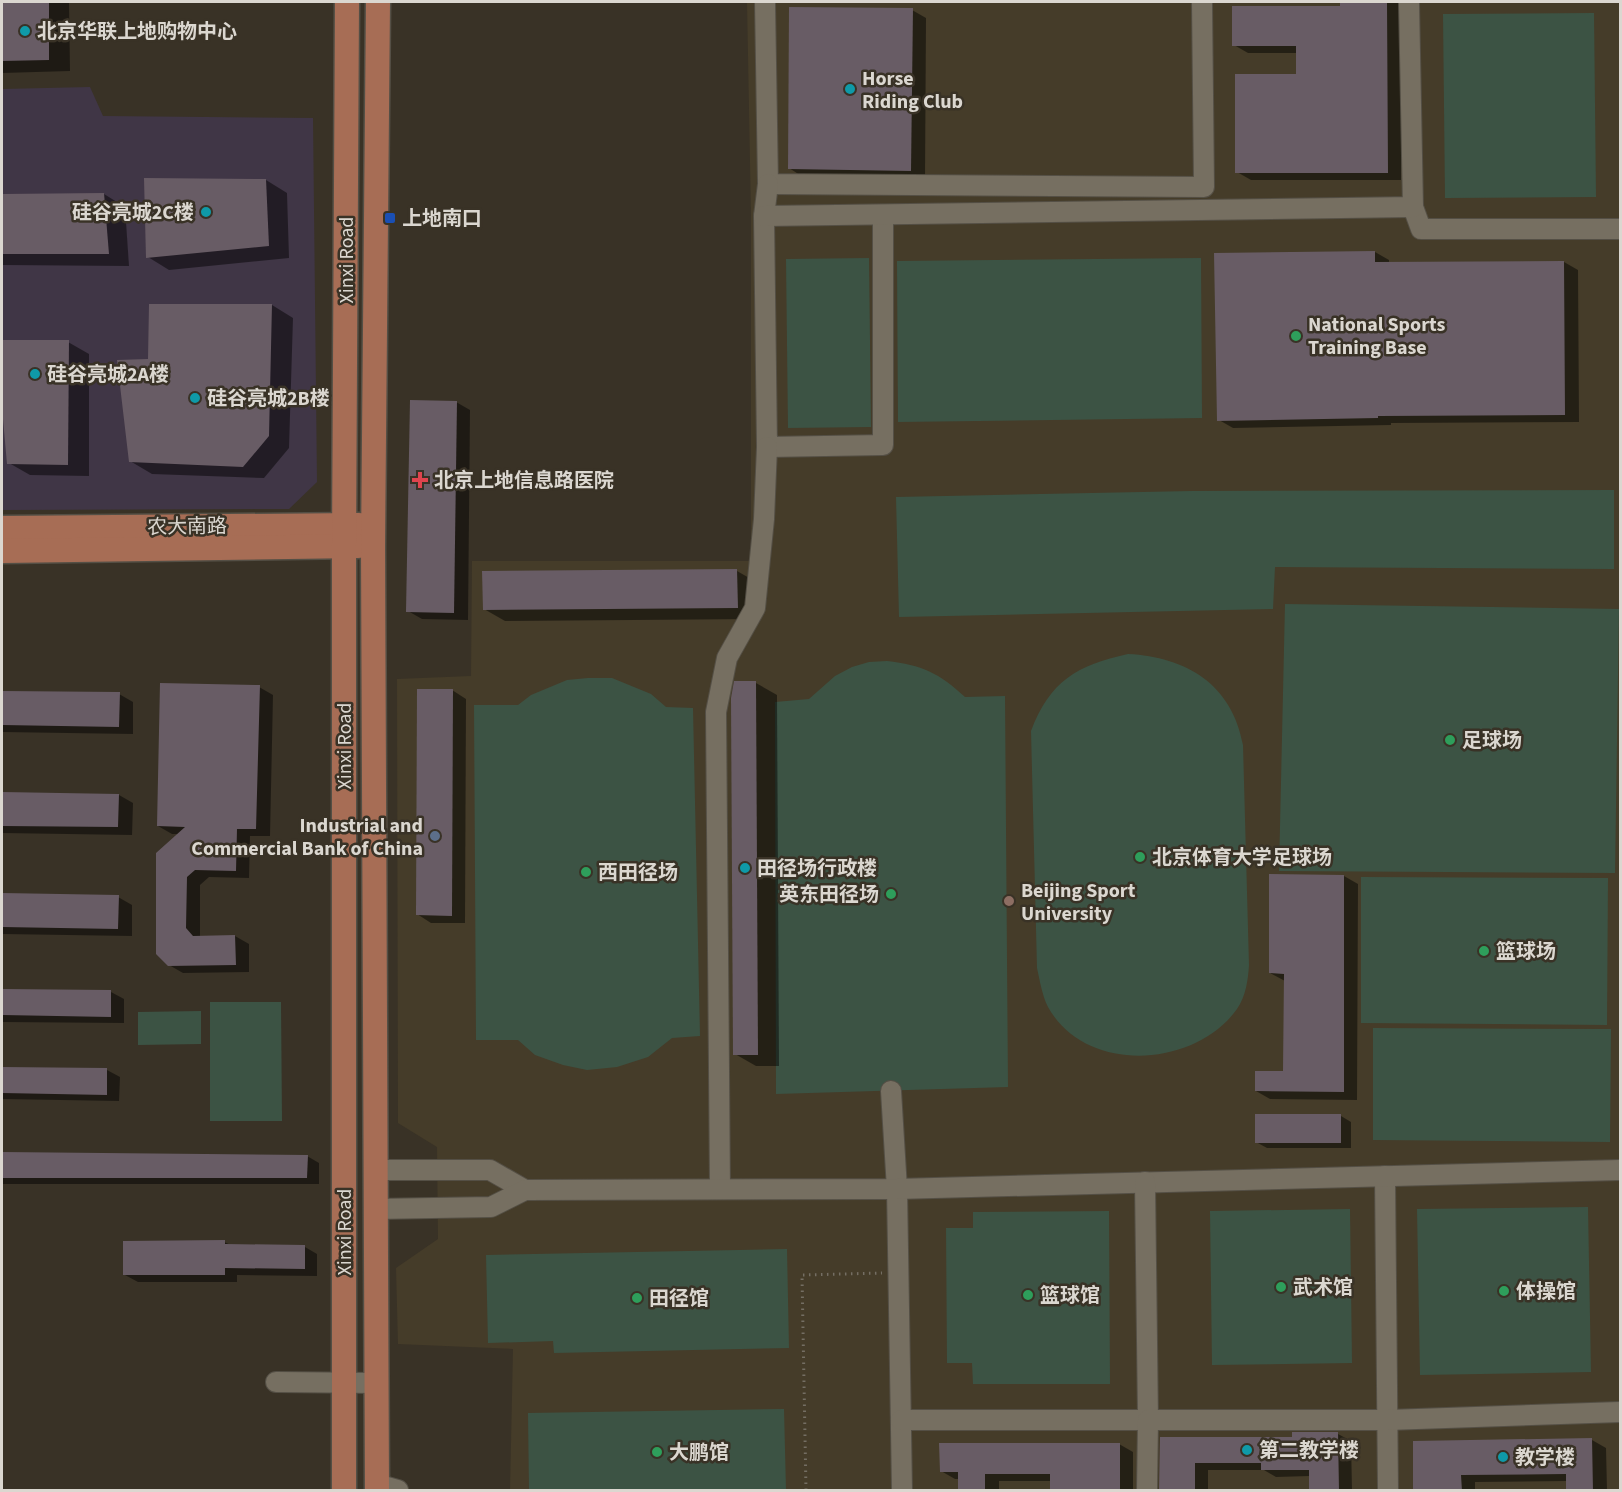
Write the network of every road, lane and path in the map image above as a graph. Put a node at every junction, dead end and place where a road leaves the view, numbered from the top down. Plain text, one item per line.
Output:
1 (347, 2) edge
2 (378, 2) edge
3 (765, 2) edge
4 (1202, 2) edge
5 (1409, 2) edge
6 (768, 184) junction
7 (1413, 207) junction
8 (883, 215) junction
9 (764, 216) junction
10 (1620, 229) edge
11 (767, 447) junction
12 (2, 528) edge
13 (344, 535) junction
14 (373, 536) junction
15 (2, 551) edge
16 (891, 1090) dead end
17 (375, 1170) junction
18 (1620, 1170) edge
19 (1385, 1176) junction
20 (1145, 1182) junction
21 (720, 1189) junction
22 (897, 1189) junction
23 (525, 1190) junction
24 (375, 1209) junction
25 (898, 1273) junction
26 (276, 1382) dead end
27 (344, 1383) junction
28 (376, 1383) junction
29 (1620, 1412) edge
30 (901, 1420) junction
31 (1148, 1420) junction
32 (1388, 1420) junction
33 (384, 1488) edge
34 (344, 1491) edge
35 (806, 1491) edge
36 (902, 1491) edge
37 (1147, 1491) edge
38 (1388, 1491) edge

1 - 13 main road, Xinxi Road
2 - 14 main road, Xinxi Road
3 - 6 lane
4 - 6 lane
5 - 7 lane
6 - 9 lane
7 - 8 lane
7 - 10 lane
8 - 9 lane
8 - 11 lane
9 - 11 lane
11 - 21 lane
12 - 13 main road, 农大南路
13 - 14 main road, 农大南路
13 - 15 main road, 农大南路
13 - 27 main road, Xinxi Road
14 - 17 main road, Xinxi Road
16 - 22 lane
17 - 23 lane
17 - 24 main road, Xinxi Road
18 - 19 lane
19 - 20 lane
19 - 32 lane
20 - 22 lane
20 - 31 lane
21 - 22 lane
21 - 23 lane
22 - 25 lane
23 - 24 lane
24 - 28 main road, Xinxi Road
25 - 30 lane
25 - 35 path
26 - 27 lane
27 - 28 lane
27 - 34 main road, Xinxi Road
28 - 33 main road, Xinxi Road
29 - 32 lane
30 - 31 lane
30 - 36 lane
31 - 32 lane
31 - 37 lane
32 - 38 lane

